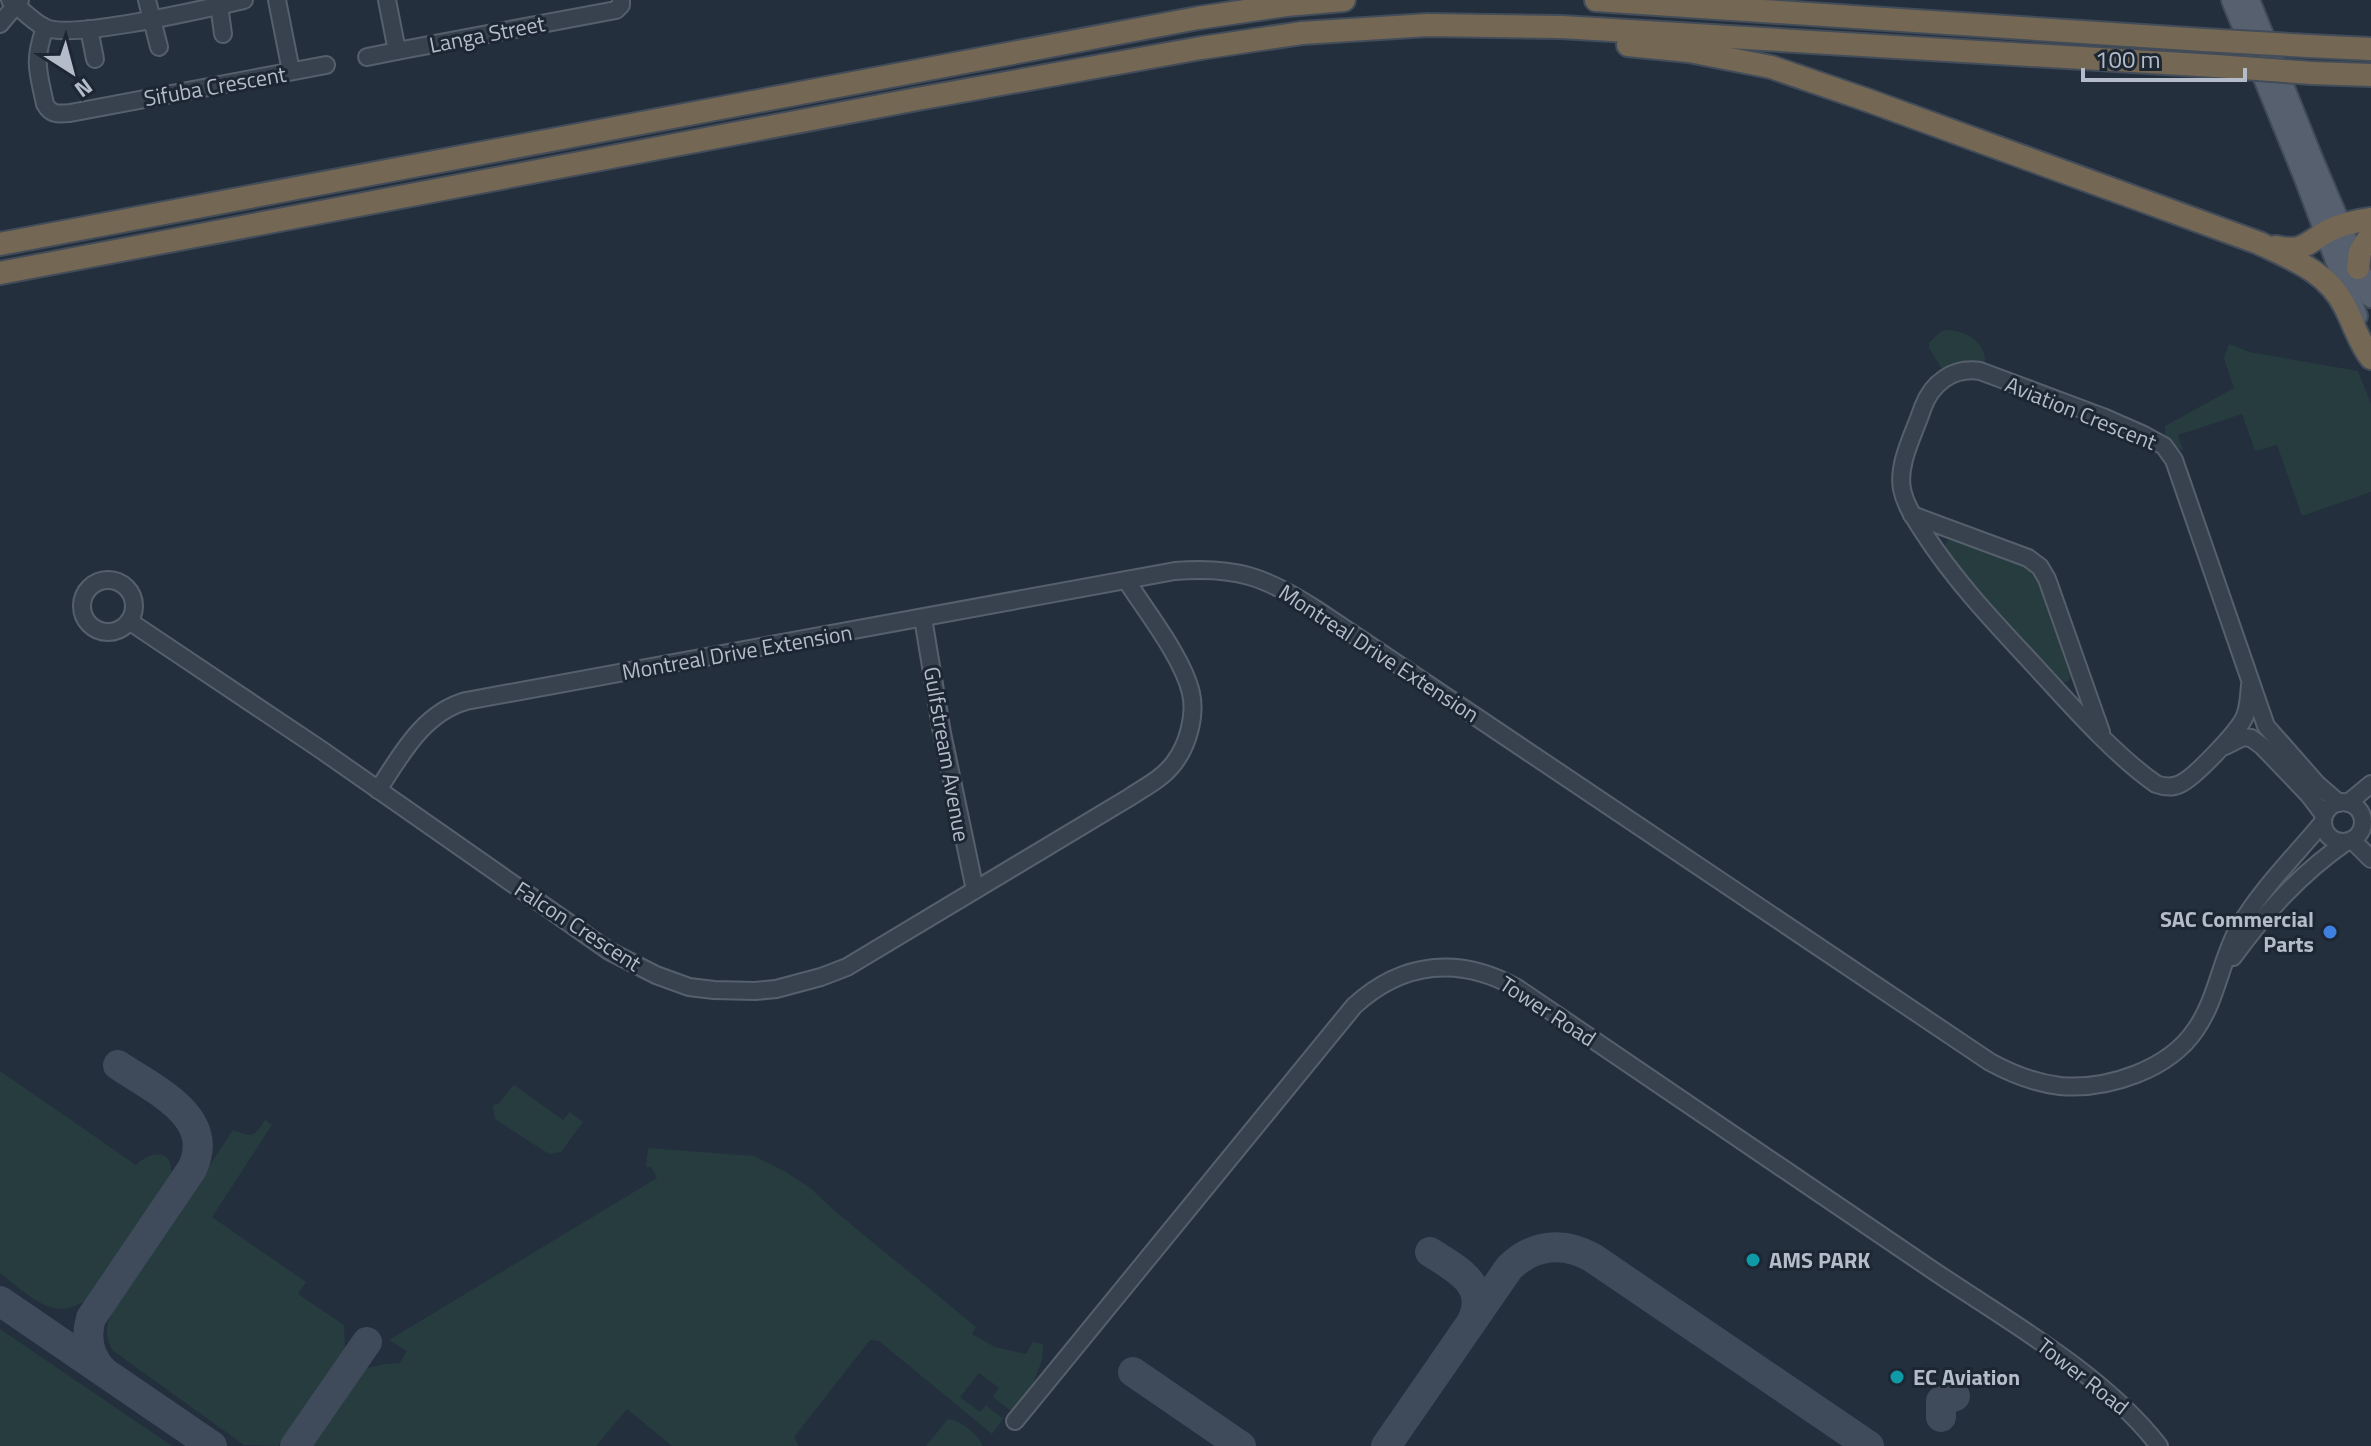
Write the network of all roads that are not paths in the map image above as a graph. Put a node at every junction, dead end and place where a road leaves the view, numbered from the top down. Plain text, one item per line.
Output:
1 (147, 0) edge
2 (244, 0) edge
3 (277, 0) edge
4 (387, 0) edge
5 (621, 0) edge
6 (1344, 0) edge
7 (1596, 0) edge
8 (2232, 0) edge
9 (2249, 0) edge
10 (15, 2) edge
11 (219, 5) junction
12 (151, 19) junction
13 (0, 24) edge
14 (1428, 25) junction
15 (45, 28) junction
16 (89, 29) junction
17 (223, 34) dead end
18 (159, 47) dead end
19 (2371, 49) edge
20 (397, 51) junction
21 (367, 57) dead end
22 (95, 59) dead end
23 (326, 65) dead end
24 (291, 71) junction
25 (2371, 75) edge
26 (2371, 219) edge
27 (2333, 229) junction
28 (2371, 234) edge
29 (2259, 243) junction
30 (0, 244) edge
31 (2358, 268) junction
32 (0, 273) edge
33 (2371, 297) edge
34 (2371, 356) edge
35 (1912, 515) junction
36 (1126, 580) junction
37 (923, 618) junction
38 (129, 621) dead end
39 (2250, 685) junction
40 (2103, 737) junction
41 (2216, 751) junction
42 (2371, 784) edge
43 (378, 790) junction
44 (2344, 803) junction
45 (2324, 818) junction
46 (2358, 831) edge
47 (2371, 847) edge
48 (2371, 859) edge
49 (975, 890) junction
50 (2222, 970) junction
51 (1015, 1421) dead end
52 (2159, 1446) edge

1 - 12 street
2 - 11 street
3 - 24 street
4 - 20 street
5 - 20 street, Langa Street
6 - 30 highway
7 - 19 highway, bridge
8 - 27 main road
9 - 27 main road
10 - 13 street
10 - 15 street
11 - 12 street
11 - 17 street
12 - 16 street
12 - 18 street
14 - 25 highway, bridge
14 - 29 highway
14 - 32 highway
15 - 16 street
15 - 24 street, Sifuba Crescent
16 - 22 street
20 - 21 street
23 - 24 street, Sifuba Crescent
26 - 27 highway
27 - 29 highway
27 - 31 main road
27 - 34 main road
28 - 31 highway
29 - 34 highway
31 - 33 main road
35 - 39 street, Aviation Crescent
35 - 40 street, Aviation Crescent
35 - 40 street, Aviation Crescent
36 - 37 street, Montreal Drive Extension
36 - 49 street, Falcon Crescent
36 - 50 street, Montreal Drive Extension
37 - 43 street, Montreal Drive Extension
37 - 49 street, Gulfstream Avenue
38 - 43 street, Falcon Crescent
39 - 41 street, Aviation Crescent
39 - 44 street, Aviation Crescent
40 - 41 street, Aviation Crescent
41 - 45 street, Aviation Crescent
42 - 44 street
43 - 49 street, Falcon Crescent
44 - 45 street
44 - 46 street
45 - 46 street
45 - 50 street, Montreal Drive Extension
46 - 47 street
46 - 48 street
46 - 50 street, Montreal Drive Extension
51 - 52 street, Tower Road

